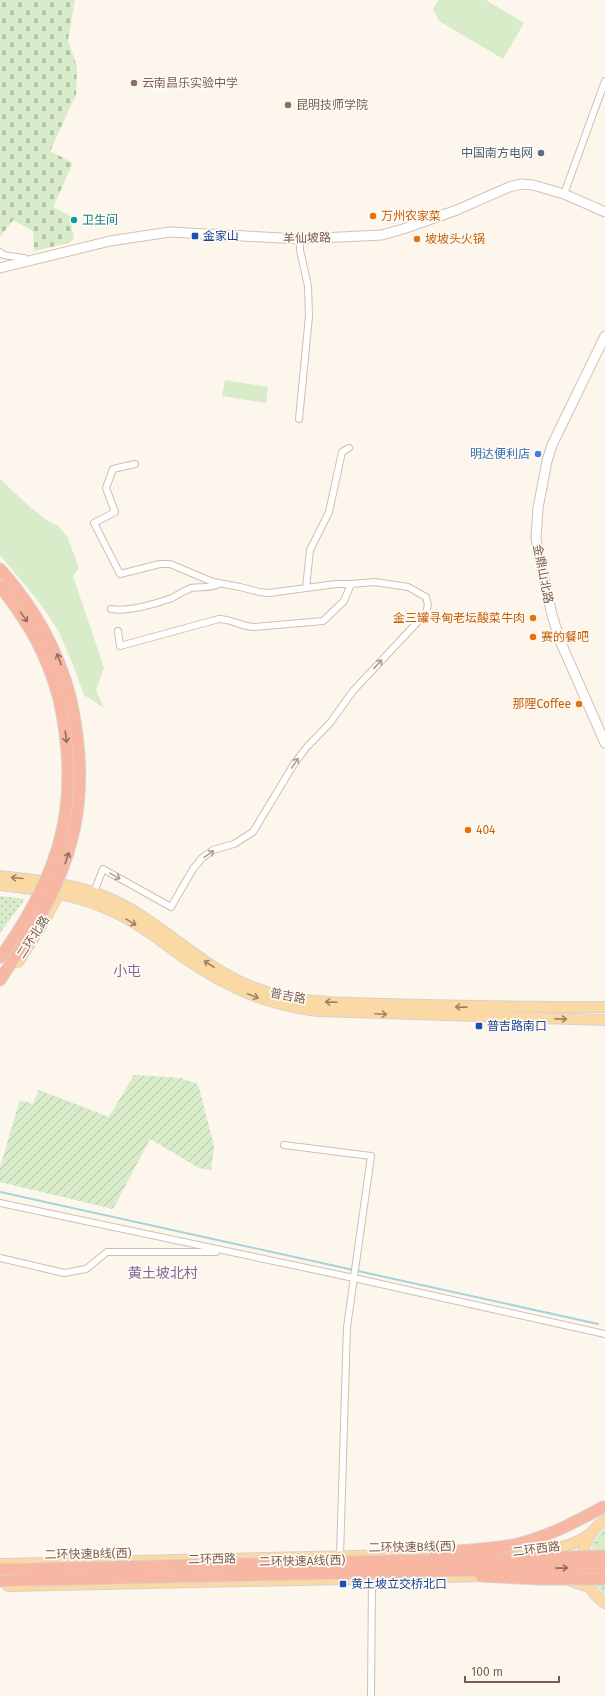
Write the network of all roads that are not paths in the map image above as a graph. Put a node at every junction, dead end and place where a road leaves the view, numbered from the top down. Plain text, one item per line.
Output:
1 (605, 81) edge
2 (564, 194) junction
3 (605, 212) edge
4 (300, 239) junction
5 (0, 252) edge
6 (28, 261) junction
7 (0, 268) edge
8 (605, 336) edge
9 (299, 419) dead end
10 (349, 448) dead end
11 (135, 464) dead end
12 (0, 569) edge
13 (220, 584) junction
14 (351, 584) junction
15 (0, 586) edge
16 (306, 588) junction
17 (111, 609) dead end
18 (118, 632) dead end
19 (65, 698) junction
20 (605, 742) edge
21 (0, 876) edge
22 (0, 885) edge
23 (38, 886) junction
24 (61, 890) junction
25 (94, 892) junction
26 (20, 939) junction
27 (0, 948) edge
28 (0, 957) edge
29 (0, 977) edge
30 (0, 980) edge
31 (0, 986) edge
32 (605, 1007) edge
33 (605, 1020) edge
34 (284, 1145) dead end
35 (0, 1203) edge
36 (162, 1239) junction
37 (162, 1252) junction
38 (221, 1252) dead end
39 (0, 1258) edge
40 (354, 1277) junction
41 (605, 1334) edge
42 (605, 1506) edge
43 (604, 1520) edge
44 (589, 1535) junction
45 (507, 1552) junction
46 (605, 1556) edge
47 (342, 1559) junction
48 (0, 1564) edge
49 (605, 1567) edge
50 (0, 1569) edge
51 (424, 1571) junction
52 (507, 1575) junction
53 (372, 1578) junction
54 (605, 1578) edge
55 (0, 1581) edge
56 (0, 1586) edge
57 (589, 1587) junction
58 (602, 1600) edge
59 (605, 1608) edge
60 (371, 1696) edge

1 - 2 street
2 - 3 street, 羊仙坡路
2 - 4 street, 羊仙坡路
4 - 6 street, 羊仙坡路
4 - 9 street
5 - 6 street
6 - 7 street, 羊仙坡路
8 - 20 street, 金鼎山北路
10 - 16 street
11 - 13 street
19 -> 12 highway
13 - 16 street
13 - 17 street
14 - 16 street
14 - 18 street
25 -> 14 street
15 -> 19 highway
19 - 26 highway, bridge
23 -> 21 main road, 普吉路
22 - 23 main road, 普吉路
23 - 24 main road, 普吉路
23 - 27 main road, 二环北路
24 - 25 main road, 普吉路
24 - 31 main road, 二环北路
24 -> 33 main road, 普吉路
32 -> 25 main road, 普吉路
26 - 28 highway, bridge
26 - 29 highway
26 - 30 highway
34 - 40 street
35 - 36 street
36 - 37 street
36 - 40 street
37 - 38 street
37 - 39 street
40 - 41 street
40 - 47 street
42 - 47 highway, bridge
43 - 44 main road
44 - 45 main road, 二环西路
44 - 57 main road
45 - 47 main road, 二环西路
45 - 52 main road
46 - 47 highway, 二环快速B线(西), bridge
47 - 48 main road, 二环西路
47 - 50 highway, 二环快速B线(西), bridge
51 -> 49 highway, 二环快速A线(西), bridge
51 - 54 highway, bridge
51 - 55 highway, 二环快速A线(西), bridge
52 - 53 main road, 二环西路
52 - 57 main road, 二环西路
53 - 56 main road, 二环西路
53 - 60 street
57 - 58 main road
58 - 59 main road

